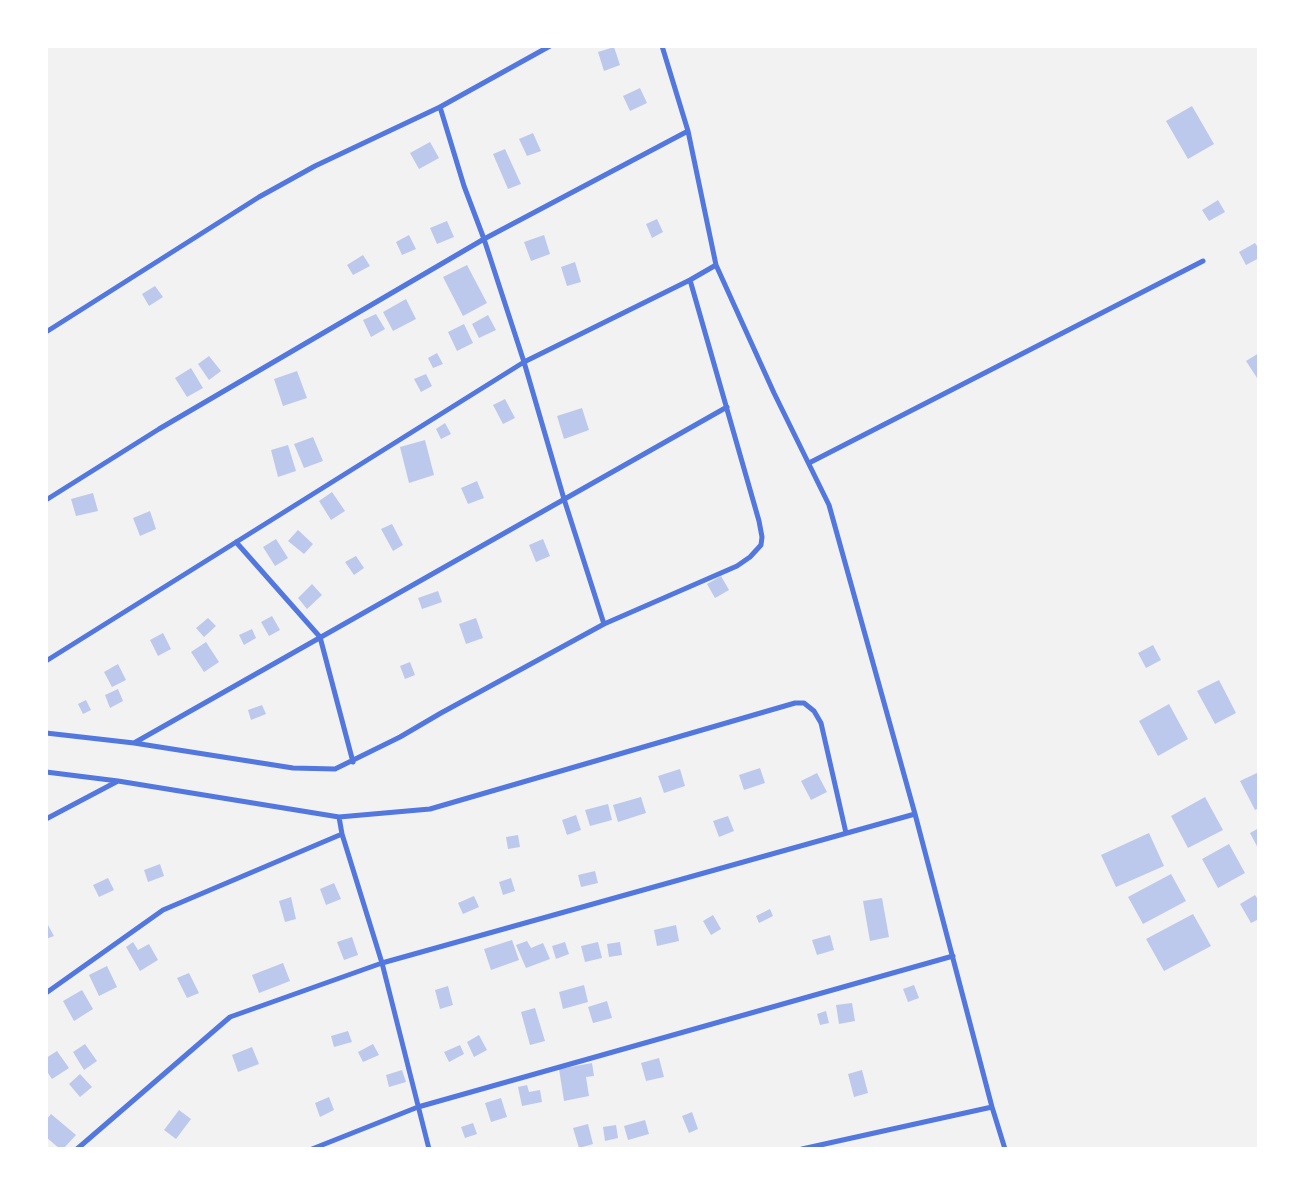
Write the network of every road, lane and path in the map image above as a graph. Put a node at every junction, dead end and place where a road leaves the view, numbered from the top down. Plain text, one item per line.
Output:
1 (550, 46) edge
2 (662, 46) edge
3 (440, 107) junction
4 (688, 131) junction
5 (484, 238) junction
6 (1203, 261) dead end
7 (716, 265) junction
8 (690, 280) junction
9 (46, 332) edge
10 (524, 362) junction
11 (727, 407) junction
12 (809, 463) junction
13 (564, 499) junction
14 (46, 500) edge
15 (236, 542) junction
16 (604, 624) junction
17 (320, 637) junction
18 (46, 661) edge
19 (46, 733) edge
20 (134, 742) junction
21 (353, 762) junction
22 (46, 772) edge
23 (118, 781) junction
24 (915, 814) junction
25 (340, 817) junction
26 (46, 820) edge
27 (846, 832) junction
28 (342, 834) junction
29 (953, 956) junction
30 (382, 963) junction
31 (46, 993) edge
32 (418, 1106) junction
33 (992, 1107) junction
34 (77, 1149) edge
35 (312, 1149) edge
36 (429, 1149) edge
37 (802, 1149) edge
38 (1005, 1149) edge

1 - 3 street
2 - 4 street
3 - 5 street
3 - 9 street
4 - 5 street
4 - 7 street
5 - 10 street
5 - 14 street
6 - 12 street
7 - 8 street
7 - 12 street
8 - 10 street
8 - 11 street
10 - 13 street
10 - 15 street
11 - 13 street
11 - 16 street
12 - 24 street
13 - 16 street
13 - 17 street
15 - 17 street
15 - 18 street
16 - 21 street
17 - 20 street
17 - 21 street
19 - 20 street
20 - 21 street
22 - 23 street
23 - 25 street
23 - 26 street
24 - 27 street
24 - 29 street
25 - 27 street
25 - 28 street
27 - 30 street
28 - 30 street
28 - 31 street
29 - 32 street
29 - 33 street
30 - 32 street
30 - 34 street
32 - 35 street
32 - 36 street
33 - 37 street
33 - 38 street

